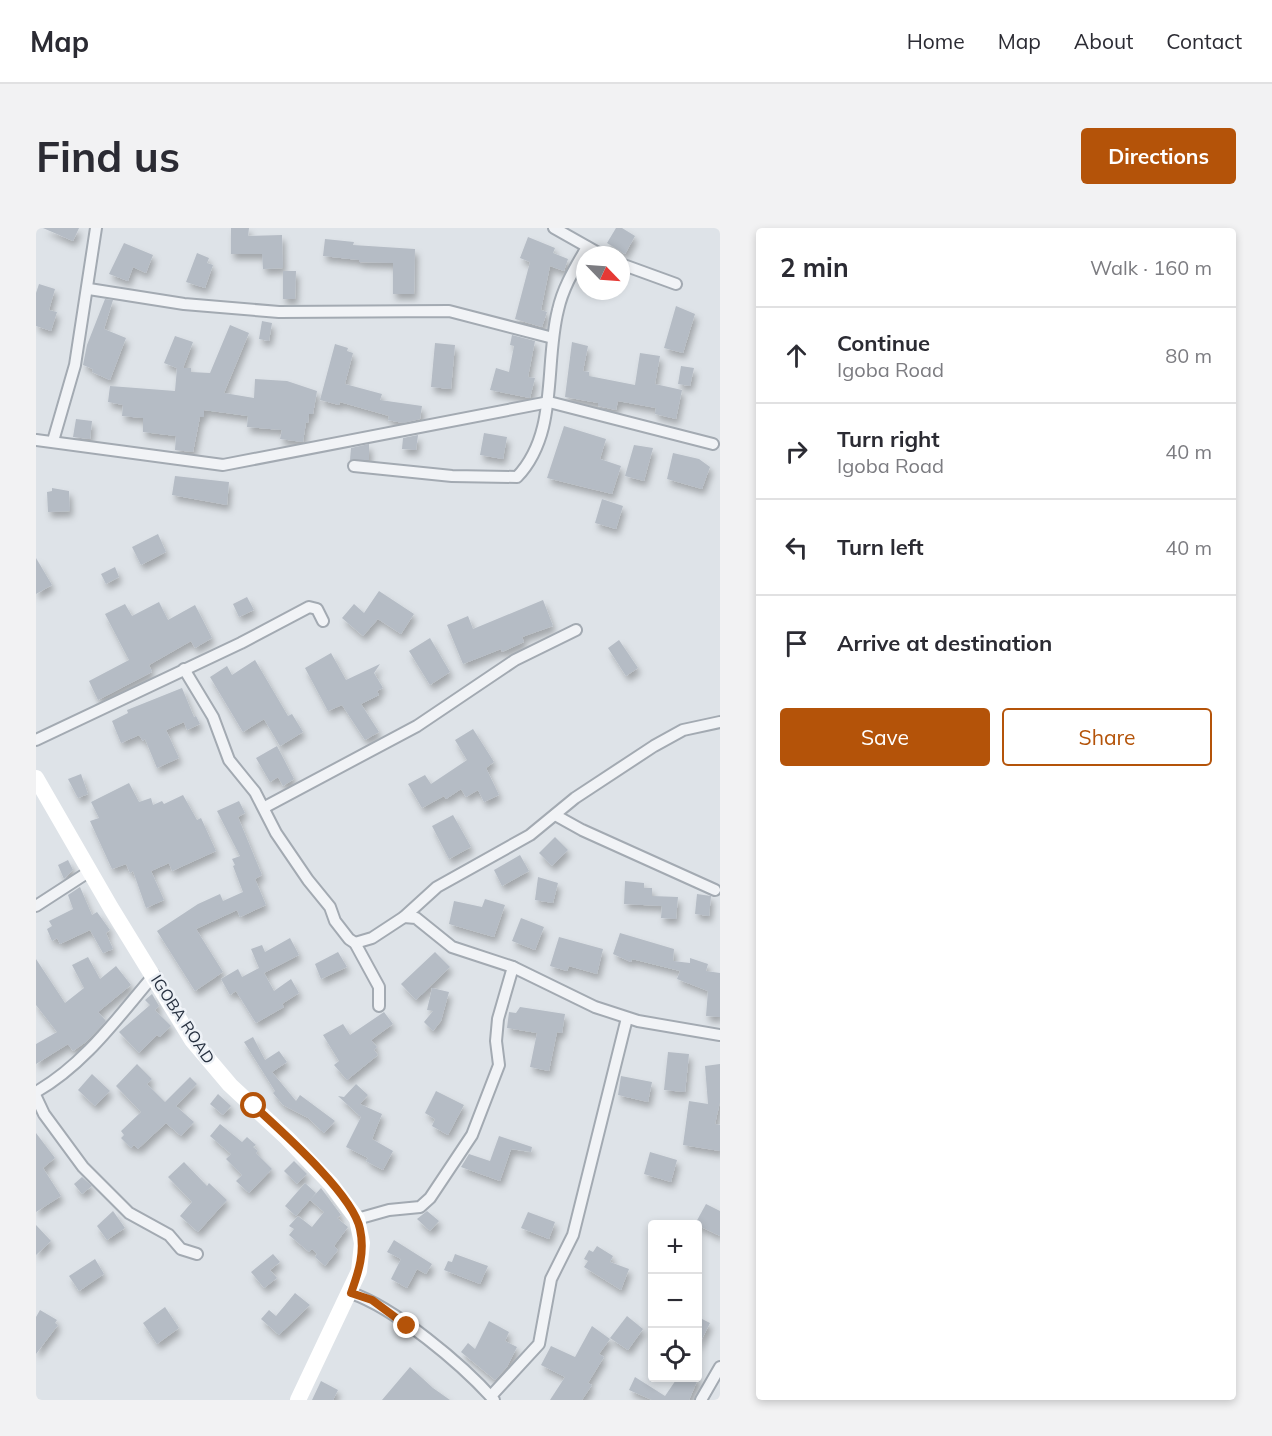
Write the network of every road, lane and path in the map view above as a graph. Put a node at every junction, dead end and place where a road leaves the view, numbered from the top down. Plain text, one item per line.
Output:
1 (96, 228) edge
2 (554, 228) edge
3 (585, 246) edge
4 (576, 266) edge
5 (630, 267) edge
6 (676, 284) dead end
7 (88, 289) junction
8 (553, 339) junction
9 (549, 402) junction
10 (36, 440) edge
11 (53, 441) junction
12 (713, 444) dead end
13 (354, 466) dead end
14 (323, 621) dead end
15 (576, 630) dead end
16 (184, 669) junction
17 (720, 722) edge
18 (36, 740) edge
19 (36, 778) edge
20 (265, 807) junction
21 (555, 814) junction
22 (90, 871) junction
23 (715, 890) dead end
24 (36, 906) edge
25 (404, 917) junction
26 (355, 943) junction
27 (513, 967) junction
28 (154, 975) junction
29 (380, 1006) dead end
30 (627, 1018) junction
31 (720, 1035) edge
32 (36, 1092) edge
33 (36, 1096) edge
34 (357, 1219) junction
35 (197, 1254) dead end
36 (351, 1293) junction
37 (720, 1367) edge
38 (492, 1398) edge
39 (298, 1400) edge
40 (701, 1400) edge

1 - 7 street
2 - 3 street
4 - 8 street
5 - 6 street
7 - 8 street
7 - 11 street
8 - 9 street
9 - 11 street
9 - 12 street
9 - 13 street
10 - 11 street
14 - 16 street
15 - 20 street
16 - 18 street
16 - 20 street
17 - 21 street
19 - 22 street, IGOBA ROAD
20 - 26 street
21 - 23 street
21 - 25 street
22 - 24 street
22 - 28 street, IGOBA ROAD
25 - 26 street
25 - 27 street
26 - 29 street
27 - 30 street
27 - 34 street
28 - 32 street
28 - 34 street, IGOBA ROAD
30 - 31 street
30 - 38 street
33 - 35 street
34 - 36 street, IGOBA ROAD
36 - 38 street
36 - 39 street, IGOBA ROAD
37 - 40 street

